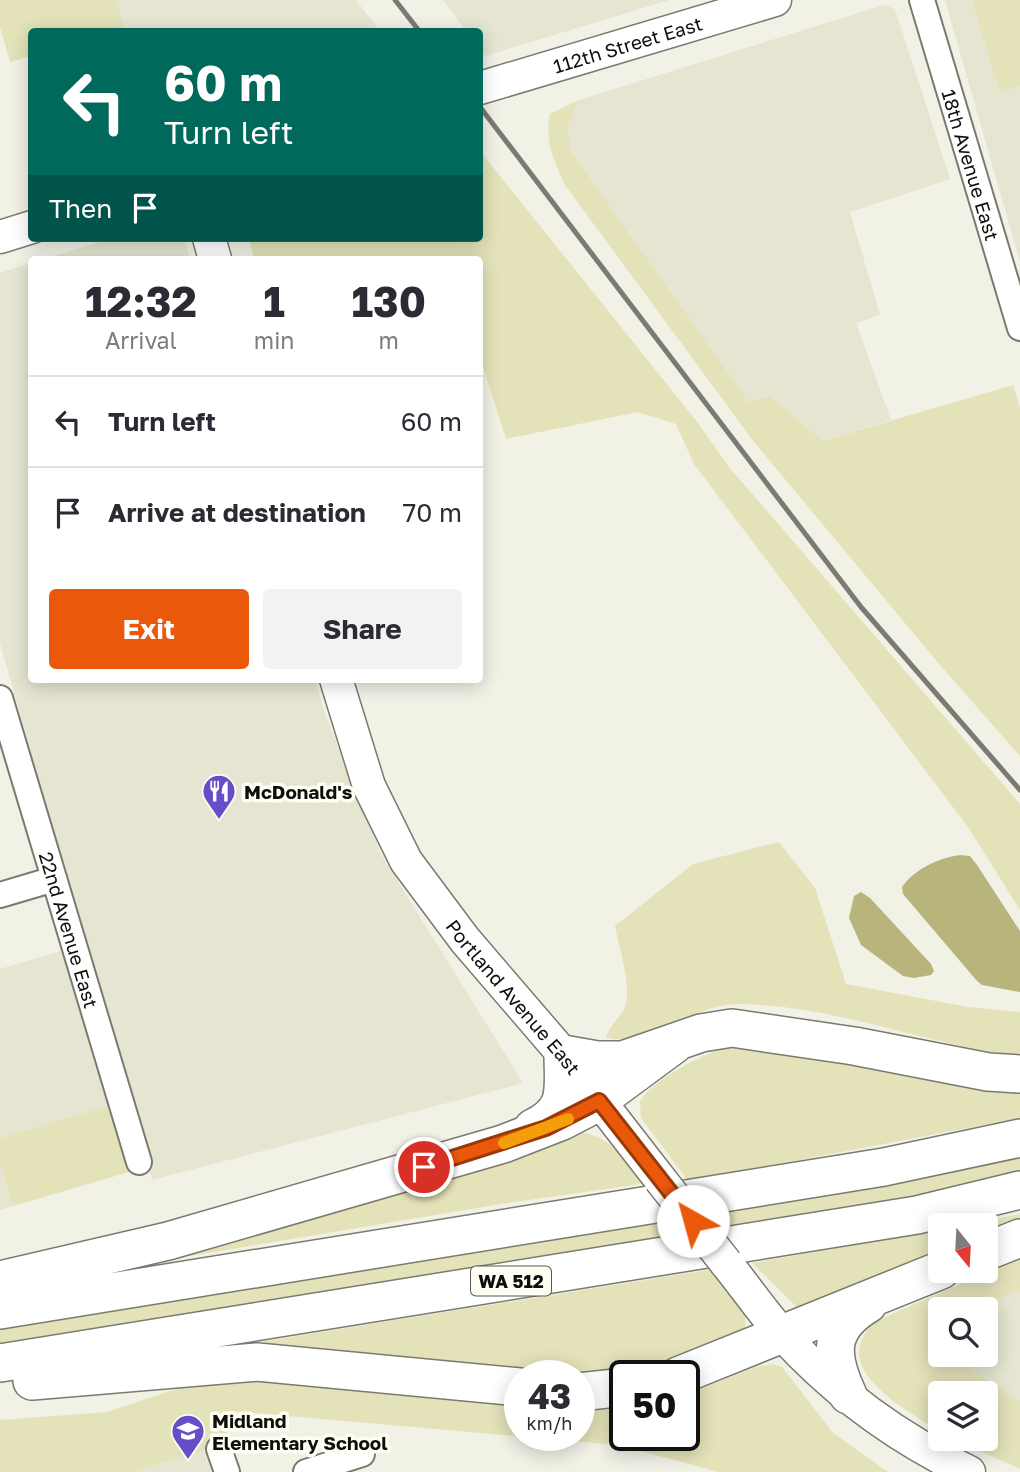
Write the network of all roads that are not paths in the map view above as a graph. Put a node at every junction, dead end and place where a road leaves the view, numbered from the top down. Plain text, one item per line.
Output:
1 (775, 0) edge
2 (922, 0) edge
3 (483, 87) edge
4 (28, 228) edge
5 (0, 237) edge
6 (1020, 328) edge
7 (337, 683) edge
8 (0, 698) edge
9 (54, 879) junction
10 (0, 895) edge
11 (675, 1044) junction
12 (563, 1054) junction
13 (1020, 1073) edge
14 (599, 1101) junction
15 (1020, 1138) edge
16 (503, 1144) junction
17 (139, 1162) dead end
18 (1020, 1189) edge
19 (1020, 1238) edge
20 (998, 1247) edge
21 (928, 1275) edge
22 (0, 1280) edge
23 (886, 1293) junction
24 (0, 1310) edge
25 (783, 1335) junction
26 (0, 1363) edge
27 (700, 1367) edge
28 (0, 1384) edge
29 (504, 1385) edge
30 (848, 1395) junction
31 (362, 1454) dead end
32 (306, 1472) edge
33 (969, 1472) edge

1 - 3 main road, 112th Street East
2 - 6 street, 18th Avenue East
4 - 5 main road
7 - 12 main road, Portland Avenue East
8 - 9 street, 22nd Avenue East
9 - 10 street
9 - 17 street, 22nd Avenue East
11 - 12 highway
11 - 13 highway
11 - 14 highway
12 - 14 main road, Portland Avenue East
12 - 16 highway
14 - 16 highway
14 - 25 main road, Portland Avenue East, bridge
15 - 24 highway
16 - 22 highway
18 - 26 highway, WA 512
19 - 20 highway
21 - 23 highway
23 - 25 highway
23 - 30 highway
25 - 27 highway
25 - 30 main road, Portland Avenue East
28 - 29 highway
30 - 33 main road, Portland Avenue East
31 - 32 street

